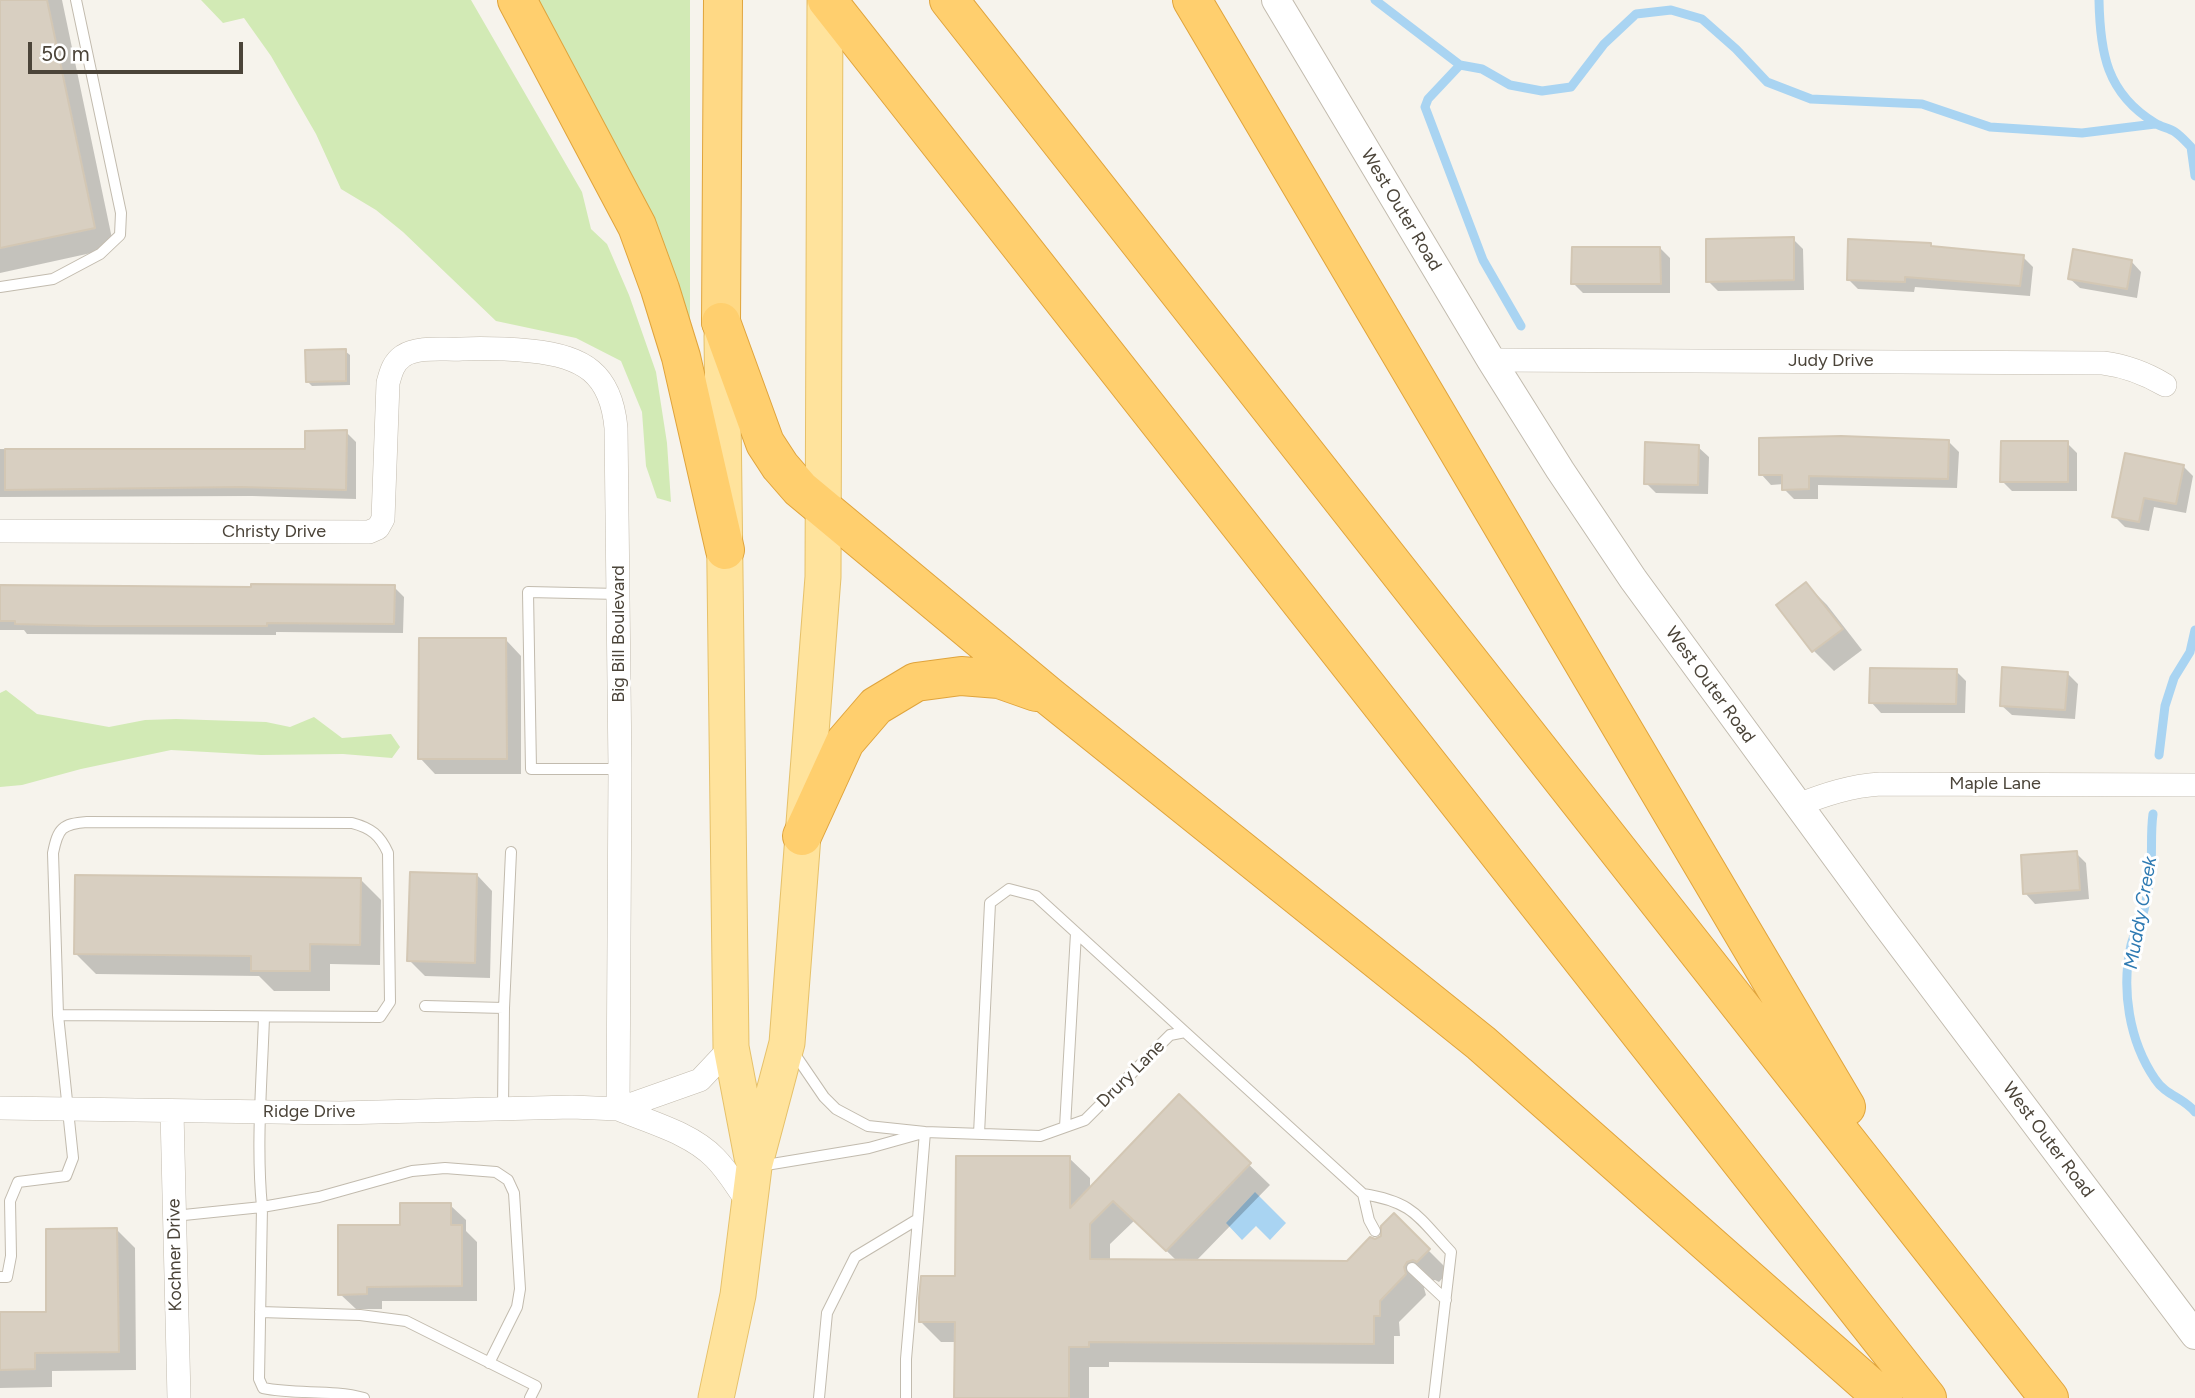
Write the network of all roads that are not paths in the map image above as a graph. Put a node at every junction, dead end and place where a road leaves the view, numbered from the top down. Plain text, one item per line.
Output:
1 (76, 0) edge
2 (517, 0) edge
3 (826, 0) edge
4 (950, 0) edge
5 (1192, 0) edge
6 (1276, 0) edge
7 (723, 9) edge
8 (0, 287) edge
9 (721, 322) junction
10 (1491, 360) junction
11 (396, 362) joint
12 (2165, 385) dead end
13 (824, 509) junction
14 (0, 531) edge
15 (725, 550) junction
16 (619, 594) junction
17 (1050, 697) junction
18 (620, 769) junction
19 (2195, 785) edge
20 (1798, 805) junction
21 (802, 836) junction
22 (511, 852) dead end
23 (1076, 933) junction
24 (425, 1006) dead end
25 (504, 1008) junction
26 (58, 1015) junction
27 (264, 1017) junction
28 (1185, 1032) junction
29 (787, 1043) junction
30 (731, 1047) junction
31 (0, 1108) edge
32 (69, 1109) junction
33 (503, 1109) junction
34 (618, 1109) junction
35 (172, 1112) junction
36 (261, 1112) junction
37 (1065, 1127) junction
38 (925, 1132) junction
39 (979, 1134) junction
40 (754, 1167) junction
41 (1363, 1194) junction
42 (751, 1206) junction
43 (262, 1207) junction
44 (174, 1216) junction
45 (918, 1219) junction
46 (1376, 1231) dead end
47 (1928, 1244) junction
48 (1412, 1268) dead end
49 (0, 1277) edge
50 (1446, 1300) junction
51 (260, 1312) junction
52 (2195, 1335) edge
53 (489, 1363) junction
54 (179, 1398) edge
55 (364, 1398) edge
56 (530, 1398) edge
57 (716, 1398) edge
58 (818, 1398) edge
59 (906, 1398) edge
60 (1434, 1398) edge
61 (1884, 1398) edge
62 (1927, 1398) edge
63 (2049, 1398) edge

1 - 8 lane
2 - 15 highway
3 - 13 main road
3 - 62 highway
4 - 47 highway
5 - 47 highway
6 - 10 street, West Outer Road
7 - 9 highway
9 - 13 highway
9 - 15 main road
10 - 12 street, Judy Drive
10 - 20 street, West Outer Road
11 - 14 street, Christy Drive
11 - 16 street, Big Bill Boulevard
13 - 17 highway
13 - 21 main road
15 - 30 main road
16 - 18 street, Big Bill Boulevard
16 - 18 lane
17 - 21 highway
17 - 61 highway
18 - 34 street, Big Bill Boulevard
19 - 20 street, Maple Lane
20 - 52 street, West Outer Road
21 - 29 main road
22 - 25 lane
23 - 28 lane
23 - 37 lane
23 - 39 lane
24 - 25 lane
25 - 33 lane
26 - 27 lane
26 - 27 lane
26 - 32 lane
27 - 36 lane
28 - 37 lane, Drury Lane
28 - 41 lane, Drury Lane
29 - 38 lane, Drury Lane
29 - 40 main road
30 - 34 street, Ridge Drive
30 - 40 main road
31 - 32 street, Ridge Drive
32 - 35 street, Ridge Drive
32 - 49 lane
33 - 34 street, Ridge Drive
33 - 36 street, Ridge Drive
34 - 42 street, Ridge Drive
35 - 36 street, Ridge Drive
35 - 44 street, Kochner Drive
36 - 43 lane
37 - 39 lane, Drury Lane
38 - 39 lane, Drury Lane
38 - 40 lane, Drury Lane
38 - 45 lane
40 - 42 main road
41 - 46 lane
41 - 50 lane
42 - 57 main road
43 - 44 lane
43 - 51 lane
43 - 53 lane
44 - 54 street, Kochner Drive
45 - 58 lane
45 - 59 lane
47 - 63 highway
48 - 50 lane
50 - 60 lane
51 - 53 lane
51 - 55 lane
53 - 56 lane

